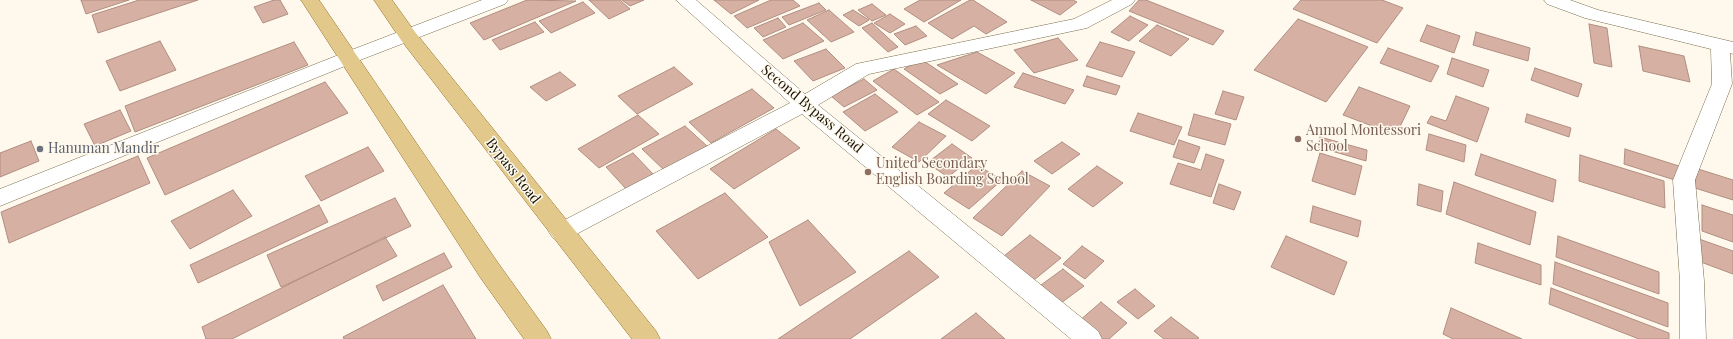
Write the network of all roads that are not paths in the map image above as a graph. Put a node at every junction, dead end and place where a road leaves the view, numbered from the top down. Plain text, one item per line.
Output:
1 (310, 0) edge
2 (382, 0) edge
3 (499, 0) edge
4 (685, 0) edge
5 (1126, 0) edge
6 (1553, 0) edge
7 (408, 36) junction
8 (1726, 46) edge
9 (348, 58) junction
10 (804, 104) junction
11 (0, 198) edge
12 (562, 232) junction
13 (538, 339) edge
14 (647, 339) edge
15 (1089, 339) edge
16 (1692, 339) edge

1 - 9 main road
2 - 7 main road, Bypass Road
3 - 7 street
4 - 10 street, Second Bypass Road
5 - 10 street
6 - 8 street
7 - 9 street
7 - 12 main road, Bypass Road
8 - 16 street
9 - 11 street
9 - 13 main road
10 - 12 street
10 - 15 street, Second Bypass Road
12 - 14 main road, Bypass Road

